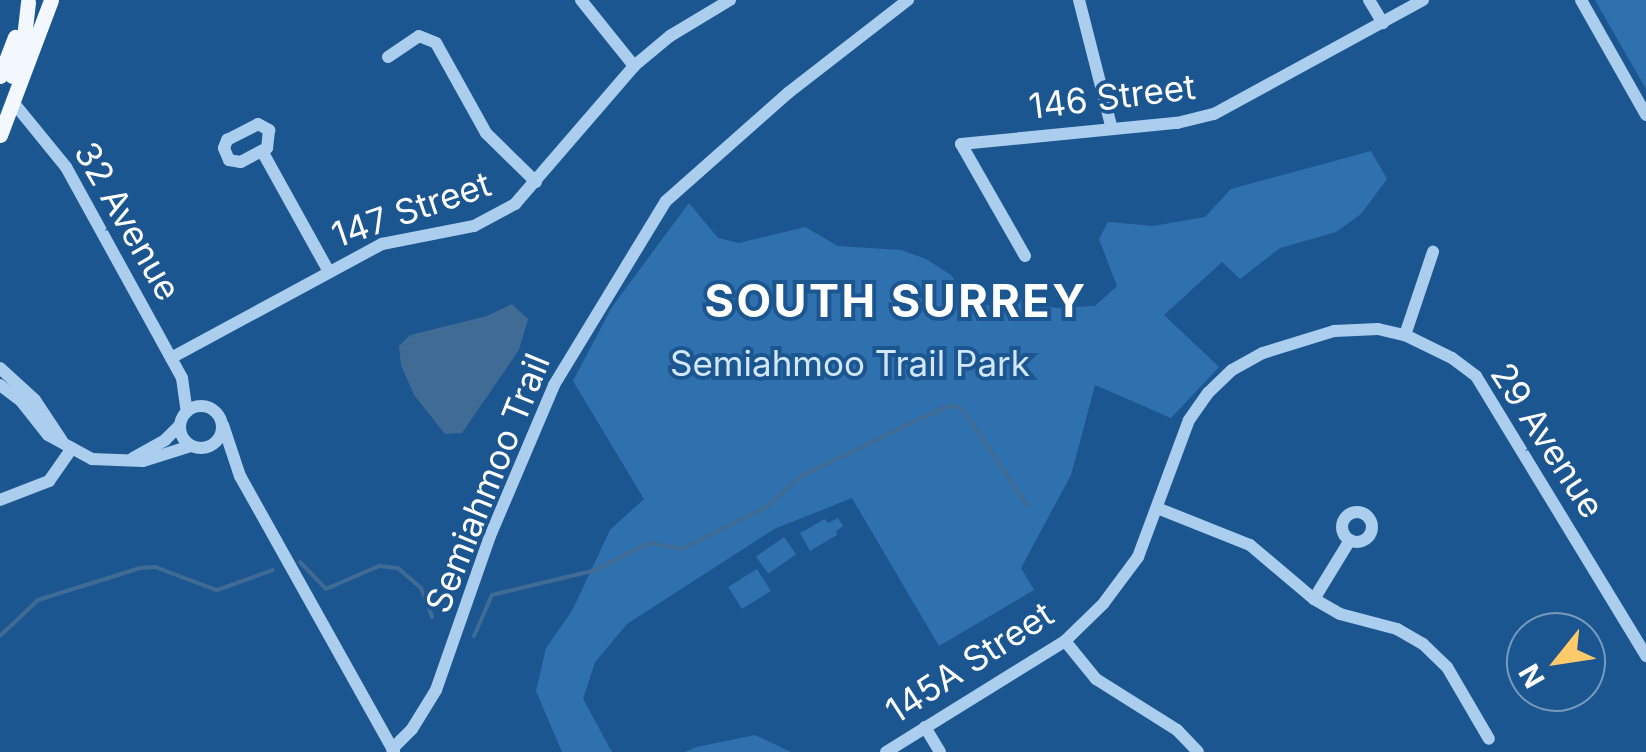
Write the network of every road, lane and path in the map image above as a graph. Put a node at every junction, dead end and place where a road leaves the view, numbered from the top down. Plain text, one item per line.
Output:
1 (52, 0) edge
2 (580, 0) edge
3 (730, 0) edge
4 (908, 0) edge
5 (1079, 0) edge
6 (1370, 0) edge
7 (1422, 0) edge
8 (1580, 0) edge
9 (28, 1) edge
10 (1383, 23) junction
11 (388, 56) dead end
12 (634, 66) junction
13 (0, 76) edge
14 (12, 102) junction
15 (1646, 115) edge
16 (1112, 129) junction
17 (0, 135) edge
18 (262, 151) dead end
19 (536, 182) junction
20 (1433, 252) dead end
21 (1025, 256) dead end
22 (328, 270) junction
23 (1406, 335) junction
24 (170, 358) junction
25 (0, 368) edge
26 (182, 378) junction
27 (0, 384) edge
28 (208, 407) junction
29 (183, 418) junction
30 (223, 425) junction
31 (67, 446) junction
32 (197, 448) junction
33 (127, 461) junction
34 (240, 476) junction
35 (0, 500) edge
36 (1158, 508) junction
37 (1350, 540) dead end
38 (1314, 598) junction
39 (1065, 641) junction
40 (1646, 656) edge
41 (925, 727) junction
42 (1488, 739) dead end
43 (393, 750) edge
44 (886, 752) edge
45 (940, 752) edge
46 (1198, 752) edge

1 - 14 main road
2 - 12 street
3 - 12 street, 147 Street
4 - 43 street, Semiahmoo Trail
5 - 16 street
6 - 10 street
7 - 10 street, 146 Street
8 - 15 street
9 - 13 main road
9 - 14 main road
10 - 16 street, 146 Street
11 - 19 street
12 - 19 street, 147 Street
14 - 17 main road
14 - 24 street, 32 Avenue
16 - 21 street, 146 Street
18 - 22 street
19 - 22 street, 147 Street
20 - 23 street
22 - 24 street, 147 Street
23 - 36 street, 145A Street
23 - 40 street, 29 Avenue
24 - 26 street, 32 Avenue
25 - 31 street
26 - 28 street, 32 Avenue
26 - 29 street, 32 Avenue
27 - 31 street
28 - 29 street
28 - 30 street
29 - 32 street
29 - 33 street
30 - 32 street
30 - 34 street
31 - 33 street
31 - 35 street
32 - 33 street
32 - 34 street
34 - 43 street
36 - 38 street
36 - 39 street, 145A Street
37 - 38 street
38 - 42 street
39 - 41 street, 145A Street
39 - 46 street
41 - 44 street, 145A Street
41 - 45 street

